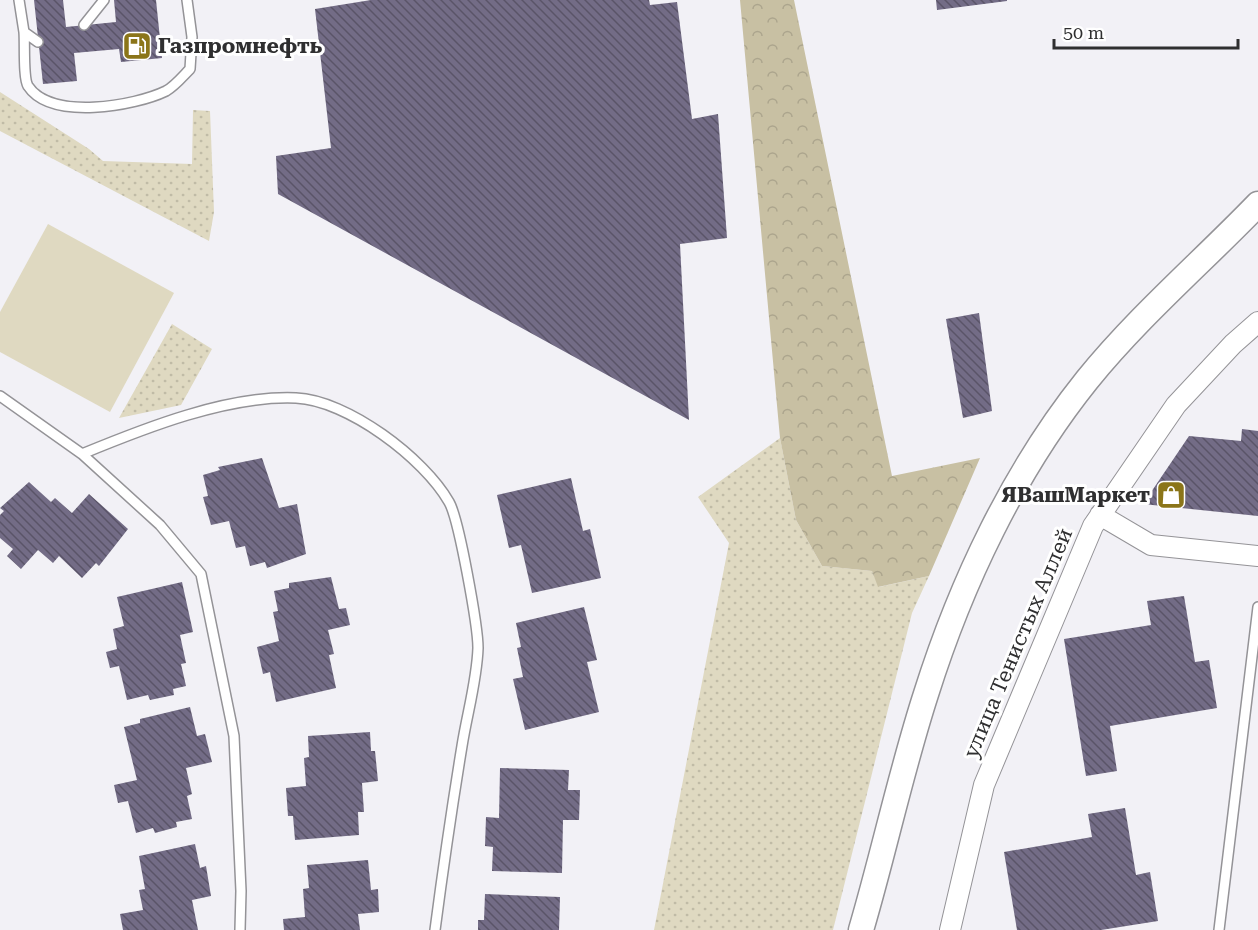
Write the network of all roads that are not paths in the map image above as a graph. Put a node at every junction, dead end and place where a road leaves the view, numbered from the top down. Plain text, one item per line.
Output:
1 (19, 0) edge
2 (105, 0) edge
3 (187, 0) edge
4 (84, 25) dead end
5 (24, 32) junction
6 (38, 42) dead end
7 (1258, 204) edge
8 (1258, 226) edge
9 (1228, 235) junction
10 (1258, 322) edge
11 (0, 396) edge
12 (82, 454) junction
13 (1100, 515) junction
14 (1258, 556) edge
15 (1258, 607) edge
16 (240, 930) edge
17 (435, 930) edge
18 (861, 930) edge
19 (950, 930) edge
20 (1219, 930) edge

1 - 5 lane
2 - 4 lane
3 - 5 lane
5 - 6 lane
7 - 9 street
8 - 9 street
9 - 18 street
10 - 13 street, улица Тенистых Аллей
11 - 12 lane
12 - 16 lane
12 - 17 lane
13 - 14 street
13 - 19 street, улица Тенистых Аллей
15 - 20 lane

